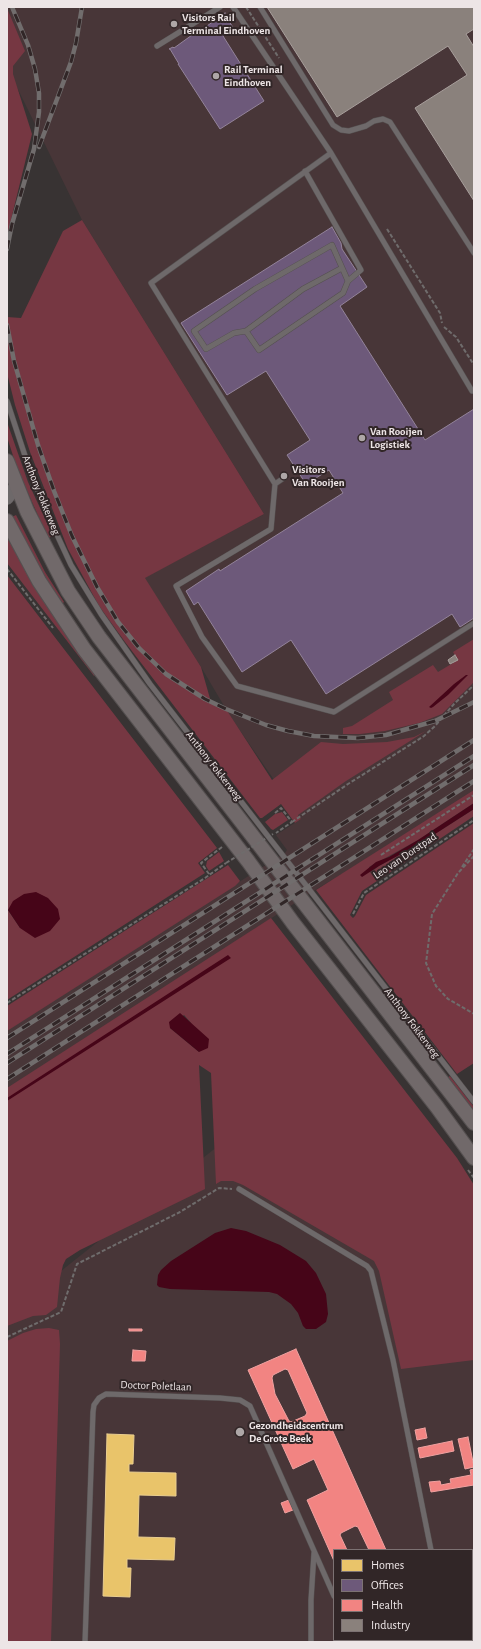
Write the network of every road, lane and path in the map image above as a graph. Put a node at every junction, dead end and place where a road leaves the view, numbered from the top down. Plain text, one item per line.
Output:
1 (220, 7) edge
2 (233, 7) edge
3 (260, 7) edge
4 (157, 46) dead end
5 (331, 153) junction
6 (305, 171) junction
7 (474, 253) edge
8 (342, 268) junction
9 (348, 281) junction
10 (246, 331) junction
11 (473, 391) edge
12 (7, 400) edge
13 (7, 461) edge
14 (285, 477) dead end
15 (275, 484) junction
16 (11, 486) edge
17 (7, 498) edge
18 (7, 521) edge
19 (474, 624) edge
20 (474, 685) edge
21 (474, 795) edge
22 (275, 813) dead end
23 (474, 820) edge
24 (292, 822) junction
25 (222, 847) dead end
26 (474, 849) edge
27 (381, 854) dead end
28 (474, 856) edge
29 (458, 873) junction
30 (209, 874) junction
31 (353, 914) dead end
32 (7, 1003) edge
33 (474, 1014) edge
34 (474, 1102) edge
35 (474, 1123) edge
36 (474, 1158) edge
37 (239, 1190) joint
38 (7, 1338) edge
39 (431, 1549) edge
40 (314, 1552) junction
41 (333, 1594) edge
42 (84, 1642) edge
43 (311, 1642) edge

1 - 4 lane
2 - 5 lane
3 - 7 lane
5 - 6 lane
5 - 11 lane
6 - 9 lane
6 - 15 lane
8 - 9 lane
8 - 10 lane
8 - 10 lane
9 - 10 lane
12 - 34 lane, Anthony Fokkerweg
13 - 16 main road, Anthony Fokkerweg
14 - 15 lane
15 - 19 lane
16 - 17 street
16 - 35 main road, Anthony Fokkerweg
18 - 36 main road
20 - 24 path
21 - 27 path
22 - 24 path
23 - 31 path, Leo van Dorstpad
24 - 30 path, bridge
25 - 30 path
26 - 29 path
28 - 29 path
29 - 33 path
30 - 32 path
37 - 38 path
37 - 39 lane
40 - 41 lane, Doctor Poletlaan
40 - 42 lane, Doctor Poletlaan
40 - 43 lane

